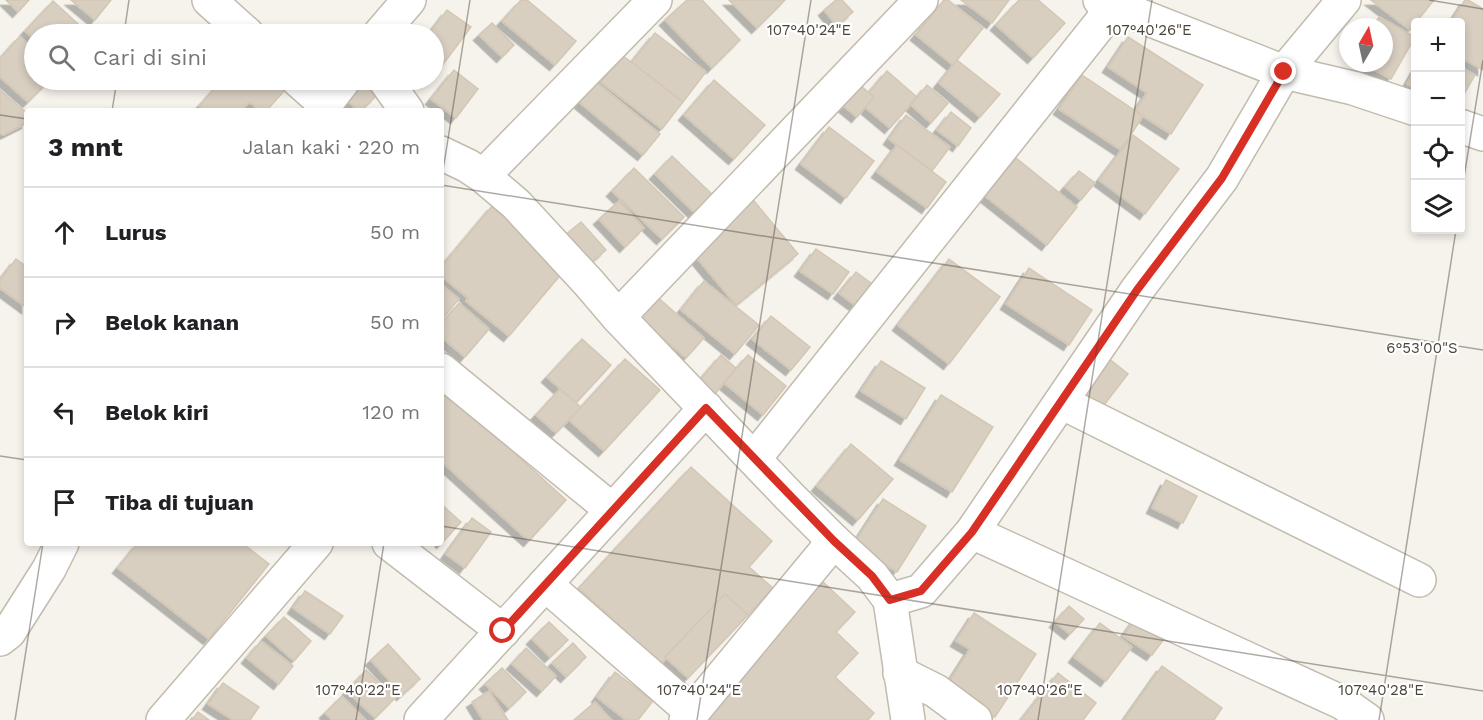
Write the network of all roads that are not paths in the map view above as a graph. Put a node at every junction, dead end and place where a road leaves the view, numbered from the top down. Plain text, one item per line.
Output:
1 (209, 0) edge
2 (409, 0) edge
3 (654, 0) edge
4 (921, 0) edge
5 (1344, 0) edge
6 (1111, 2) edge
7 (236, 24) edge
8 (389, 24) edge
9 (1284, 72) junction
10 (316, 90) edge
11 (393, 90) edge
12 (330, 98) edge
13 (1411, 107) edge
14 (405, 108) edge
15 (444, 154) edge
16 (483, 176) junction
17 (618, 317) junction
18 (444, 372) edge
19 (1060, 402) junction
20 (706, 408) junction
21 (754, 459) junction
22 (612, 510) junction
23 (972, 532) junction
24 (834, 541) junction
25 (60, 546) edge
26 (313, 546) edge
27 (393, 546) edge
28 (1419, 580) dead end
29 (544, 584) junction
30 (890, 600) junction
31 (503, 631) junction
32 (0, 639) edge
33 (900, 673) junction
34 (689, 716) edge
35 (163, 720) edge
36 (421, 720) edge
37 (908, 720) edge
38 (975, 720) edge
39 (1367, 720) edge

1 - 7 street
2 - 8 street
3 - 16 street
4 - 17 street
5 - 9 street
6 - 9 street
6 - 21 street
9 - 13 street
9 - 19 street
10 - 12 street
11 - 14 street
15 - 16 street
16 - 17 street
17 - 20 street
18 - 22 street
19 - 23 street
19 - 28 street
20 - 21 street
20 - 22 street
21 - 24 street
22 - 29 street
23 - 30 street
23 - 39 street
24 - 30 street
24 - 34 street
25 - 32 street
26 - 35 street
27 - 31 street
29 - 31 street
29 - 34 street
30 - 33 street
31 - 36 street
33 - 37 street
33 - 38 street

